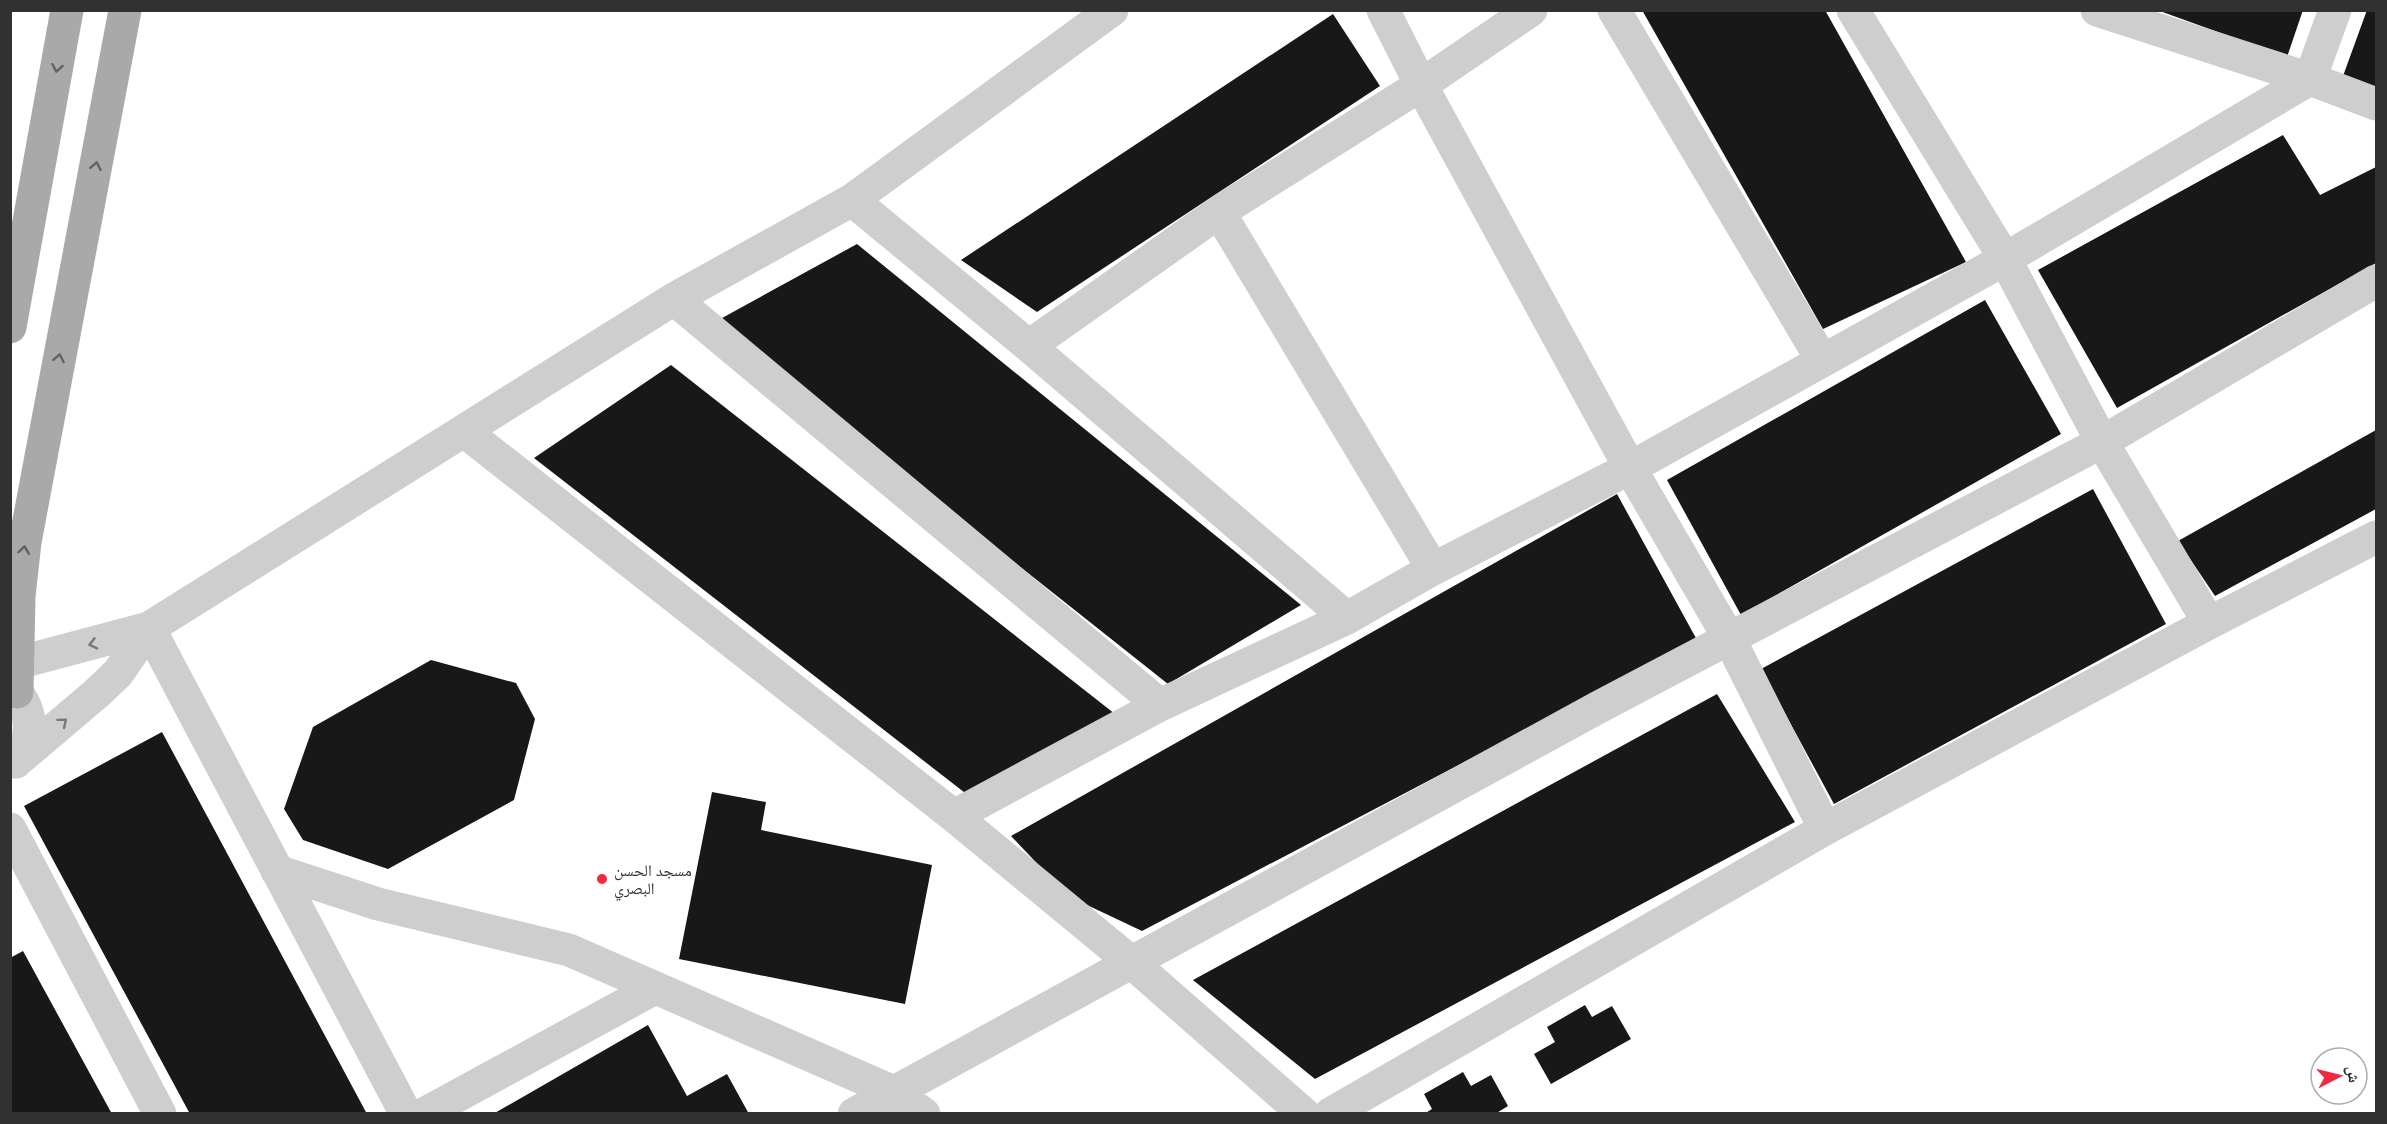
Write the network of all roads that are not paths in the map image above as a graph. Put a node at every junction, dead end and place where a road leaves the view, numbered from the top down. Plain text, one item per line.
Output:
1 (67, 10) edge
2 (125, 10) edge
3 (1112, 10) edge
4 (1383, 10) edge
5 (1531, 10) edge
6 (1614, 10) edge
7 (1852, 10) edge
8 (2097, 10) edge
9 (2335, 10) edge
10 (2310, 79) junction
11 (1421, 85) junction
12 (2376, 104) edge
13 (852, 200) junction
14 (1219, 212) junction
15 (2005, 259) junction
16 (2376, 281) edge
17 (674, 299) junction
18 (10, 327) edge
19 (1029, 346) junction
20 (1822, 360) junction
21 (464, 430) junction
22 (2102, 442) junction
23 (1630, 468) junction
24 (2376, 537) edge
25 (1433, 569) junction
26 (1347, 618) junction
27 (2208, 623) junction
28 (149, 628) junction
29 (1729, 638) junction
30 (14, 677) edge
31 (1160, 705) junction
32 (14, 764) edge
33 (954, 816) junction
34 (1825, 829) junction
35 (10, 830) edge
36 (277, 871) junction
37 (1131, 962) junction
38 (655, 988) junction
39 (894, 1092) junction
40 (160, 1113) edge
41 (406, 1113) edge
42 (424, 1113) edge
43 (854, 1113) edge
44 (924, 1113) edge
45 (1304, 1113) edge
46 (1330, 1113) edge

1 -> 18 main road
30 -> 2 main road
3 - 13 street
4 - 11 street
5 - 11 street
6 - 20 street
7 - 15 street
8 - 10 street
9 - 10 street
10 - 12 street
10 - 15 street
11 - 14 street
11 - 23 street
13 - 17 street
13 - 19 street
14 - 19 street
14 - 25 street
15 - 20 street
15 - 22 street
16 - 22 street
17 - 21 street
17 - 31 street
19 - 26 street
20 - 23 street
21 - 28 street
21 - 33 street
22 - 27 street
22 - 29 street
23 - 25 street
23 - 29 street
24 - 27 street
25 - 26 street
26 - 31 street
27 - 34 street
28 -> 30 street
32 -> 28 street
28 - 36 street
29 - 34 street
29 - 37 street
30 - 32 street
31 - 33 street
33 - 37 street
34 - 46 street
35 - 40 street
36 - 38 street
36 - 41 street
37 - 39 street
37 - 45 street
38 - 39 street
38 - 42 street
39 - 43 street
39 - 44 street

